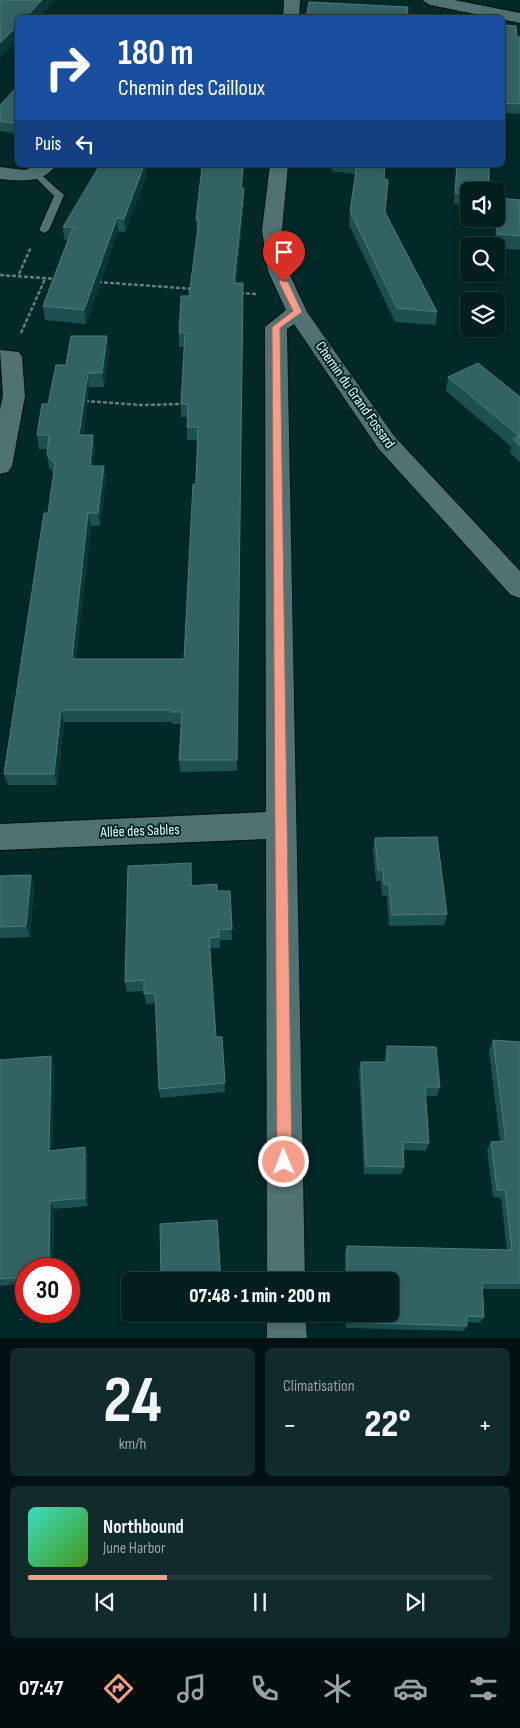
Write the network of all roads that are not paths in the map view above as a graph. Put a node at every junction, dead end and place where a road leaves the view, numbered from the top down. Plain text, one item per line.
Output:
1 (292, 0) edge
2 (430, 0) edge
3 (291, 15) edge
4 (520, 18) edge
5 (279, 167) edge
6 (42, 169) edge
7 (0, 173) edge
8 (44, 230) road end
9 (293, 303) junction
10 (5, 357) edge
11 (0, 466) edge
12 (520, 588) edge
13 (280, 825) junction
14 (0, 837) edge
15 (286, 1272) edge
16 (286, 1322) edge
17 (287, 1338) edge

1 - 3 street
2 - 4 street
5 - 9 street, Chemin du Grand Fossard
6 - 7 street
6 - 8 lane
9 - 12 street, Chemin du Grand Fossard
9 - 13 street
10 - 11 street
13 - 14 street, Allée des Sables
13 - 15 street
16 - 17 street

